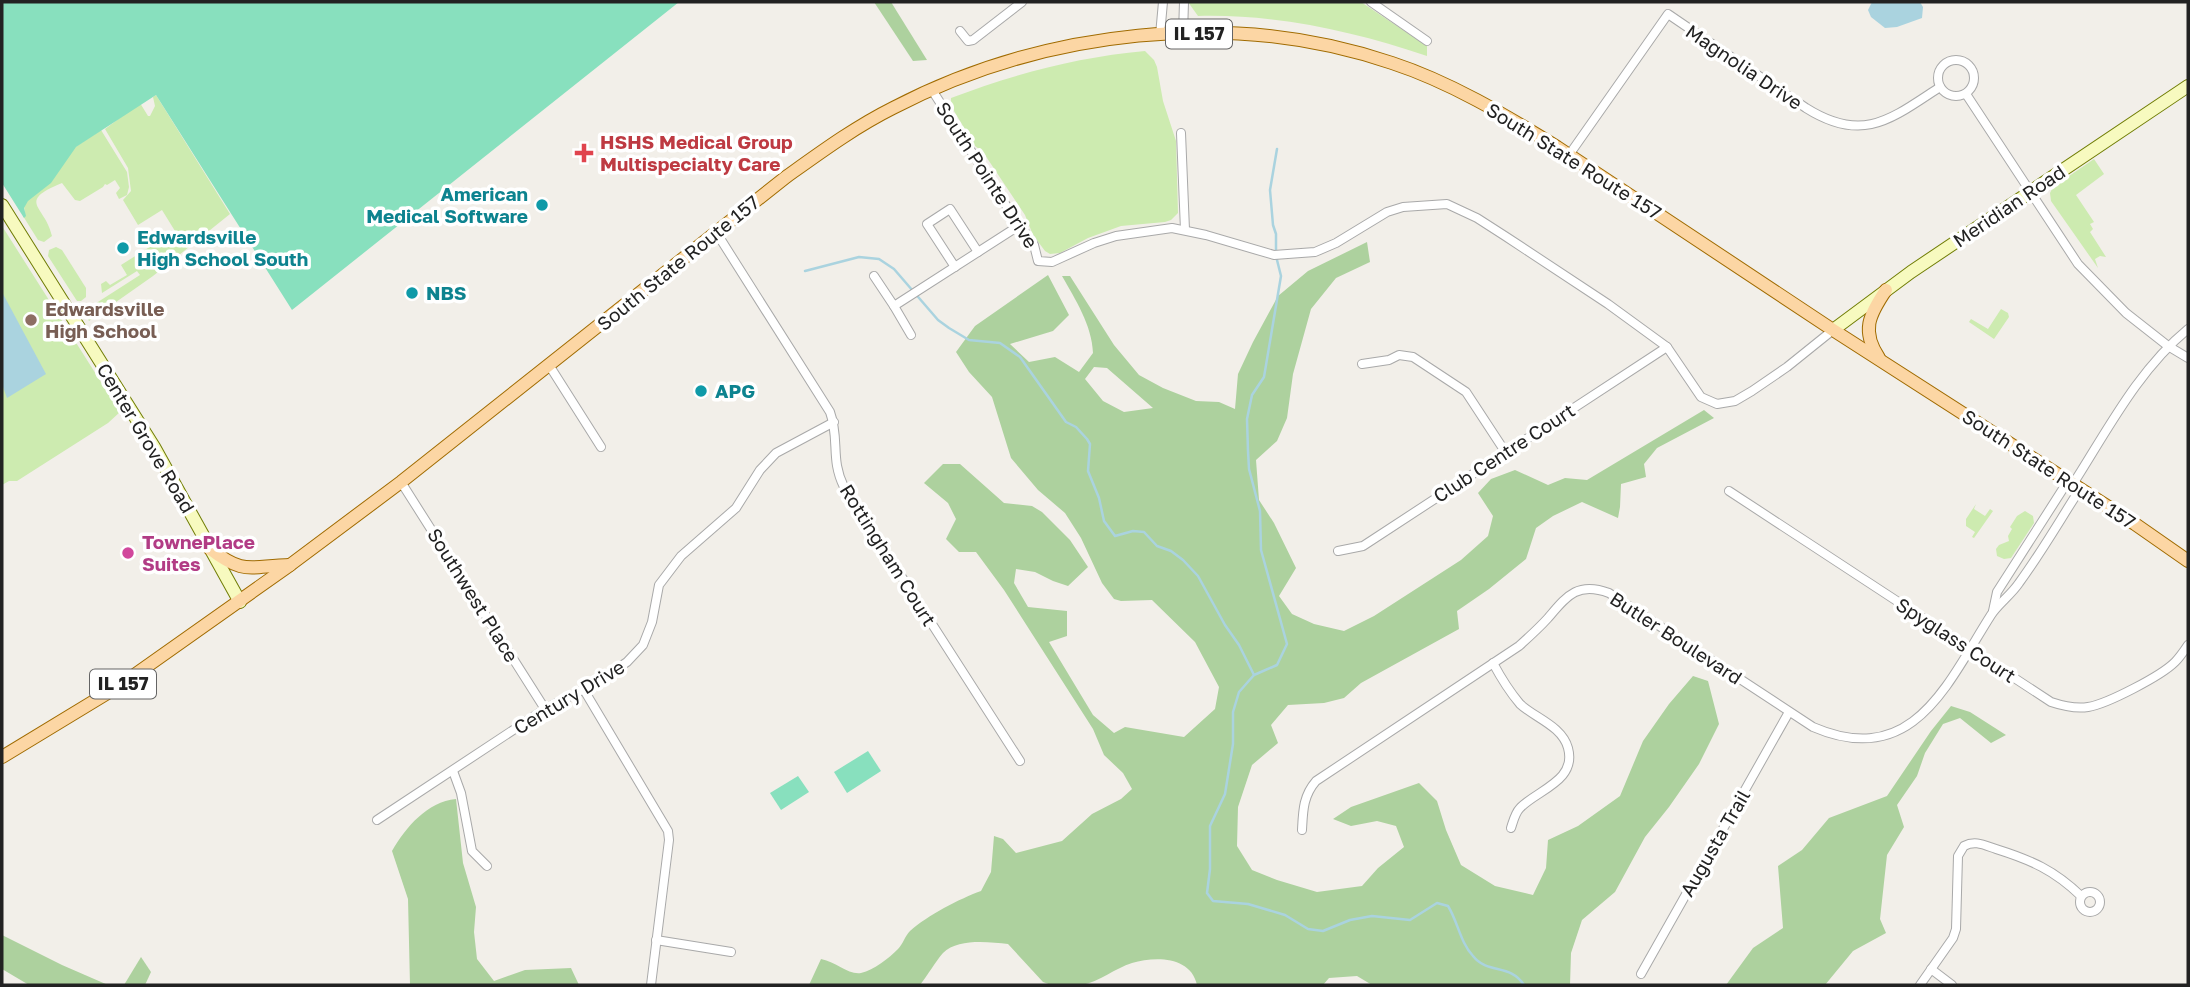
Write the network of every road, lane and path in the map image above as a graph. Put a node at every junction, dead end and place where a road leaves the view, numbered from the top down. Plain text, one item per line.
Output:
1 (1022, 2) edge
2 (1163, 2) edge
3 (1184, 2) edge
4 (1371, 2) edge
5 (960, 31) dead end
6 (1183, 34) junction
7 (1160, 35) junction
8 (1427, 40) dead end
9 (2188, 86) edge
10 (1940, 87) junction
11 (932, 90) junction
12 (1966, 94) junction
13 (1181, 133) dead end
14 (1569, 155) junction
15 (2031, 192) junction
16 (2, 205) edge
17 (1020, 225) junction
18 (1185, 230) junction
19 (716, 232) junction
20 (978, 252) junction
21 (955, 267) junction
22 (874, 276) dead end
23 (1886, 290) junction
24 (894, 306) junction
25 (2188, 329) edge
26 (1833, 330) junction
27 (911, 335) dead end
28 (2168, 346) junction
29 (1667, 347) junction
30 (2188, 358) edge
31 (1881, 361) junction
32 (1362, 364) dead end
33 (549, 365) junction
34 (834, 422) junction
35 (601, 447) dead end
36 (1506, 453) junction
37 (401, 482) junction
38 (2074, 485) junction
39 (1729, 491) dead end
40 (209, 548) junction
41 (1338, 551) dead end
42 (2188, 561) edge
43 (290, 565) junction
44 (240, 602) junction
45 (1993, 611) junction
46 (2188, 645) edge
47 (1971, 650) junction
48 (1493, 663) junction
49 (584, 690) junction
50 (545, 709) junction
51 (1789, 712) junction
52 (2, 757) edge
53 (1020, 761) dead end
54 (453, 771) junction
55 (377, 820) dead end
56 (1511, 828) dead end
57 (1302, 830) dead end
58 (487, 866) dead end
59 (2081, 896) dead end
60 (656, 940) junction
61 (730, 952) dead end
62 (1931, 969) junction
63 (1641, 974) dead end
64 (650, 985) edge
65 (1920, 985) edge
66 (1952, 985) edge

1 - 5 street
2 - 7 street
3 - 6 street
4 - 8 street
6 - 7 main road, South State Route 157 / IL 157
6 - 14 main road, South State Route 157 / IL 157
7 - 11 main road, South State Route 157 / IL 157
9 - 15 street, Meridian Road
10 - 12 street
10 - 12 street
10 - 14 street, Magnolia Drive
11 - 17 street, South Pointe Drive
11 - 19 main road, South State Route 157 / IL 157
12 - 15 street
13 - 18 street
14 - 26 main road, South State Route 157 / IL 157
15 - 23 street, Meridian Road
15 - 28 street
16 - 40 street, Center Grove Road
17 - 18 street, South Pointe Drive
17 - 20 street
18 - 29 street
19 - 33 main road, South State Route 157 / IL 157
19 - 34 street, Rottingham Court
20 - 21 street
20 - 21 street
21 - 24 street
22 - 24 street
23 - 26 street, Meridian Road
23 - 31 main road
24 - 27 street
25 - 28 street
26 - 29 street
26 - 31 main road, South State Route 157 / IL 157
28 - 30 street
28 - 38 street
29 - 36 street, Club Centre Court
31 - 38 main road, South State Route 157 / IL 157
32 - 36 street
33 - 35 street
33 - 37 main road, South State Route 157 / IL 157
34 - 49 street, Century Drive
34 - 53 street, Rottingham Court
36 - 41 street, Club Centre Court
37 - 43 main road, South State Route 157 / IL 157
37 - 50 street, Southwest Place
38 - 42 main road, South State Route 157 / IL 157
38 - 45 street, Butler Boulevard
38 - 45 street, Butler Boulevard
39 - 47 street, Spyglass Court
40 - 43 main road
40 - 44 street, Center Grove Road
43 - 44 main road, South State Route 157 / IL 157
44 - 52 main road, South State Route 157 / IL 157
45 - 47 street, Butler Boulevard
46 - 47 street, Spyglass Court
47 - 51 street, Butler Boulevard
48 - 51 street, Butler Boulevard
48 - 56 street
48 - 57 street, Butler Boulevard
49 - 50 street, Century Drive
49 - 60 street
50 - 54 street, Century Drive
51 - 63 street, Augusta Trail
54 - 55 street, Century Drive
54 - 58 street
59 - 62 street
60 - 61 street
60 - 64 street
62 - 65 street
62 - 66 street

